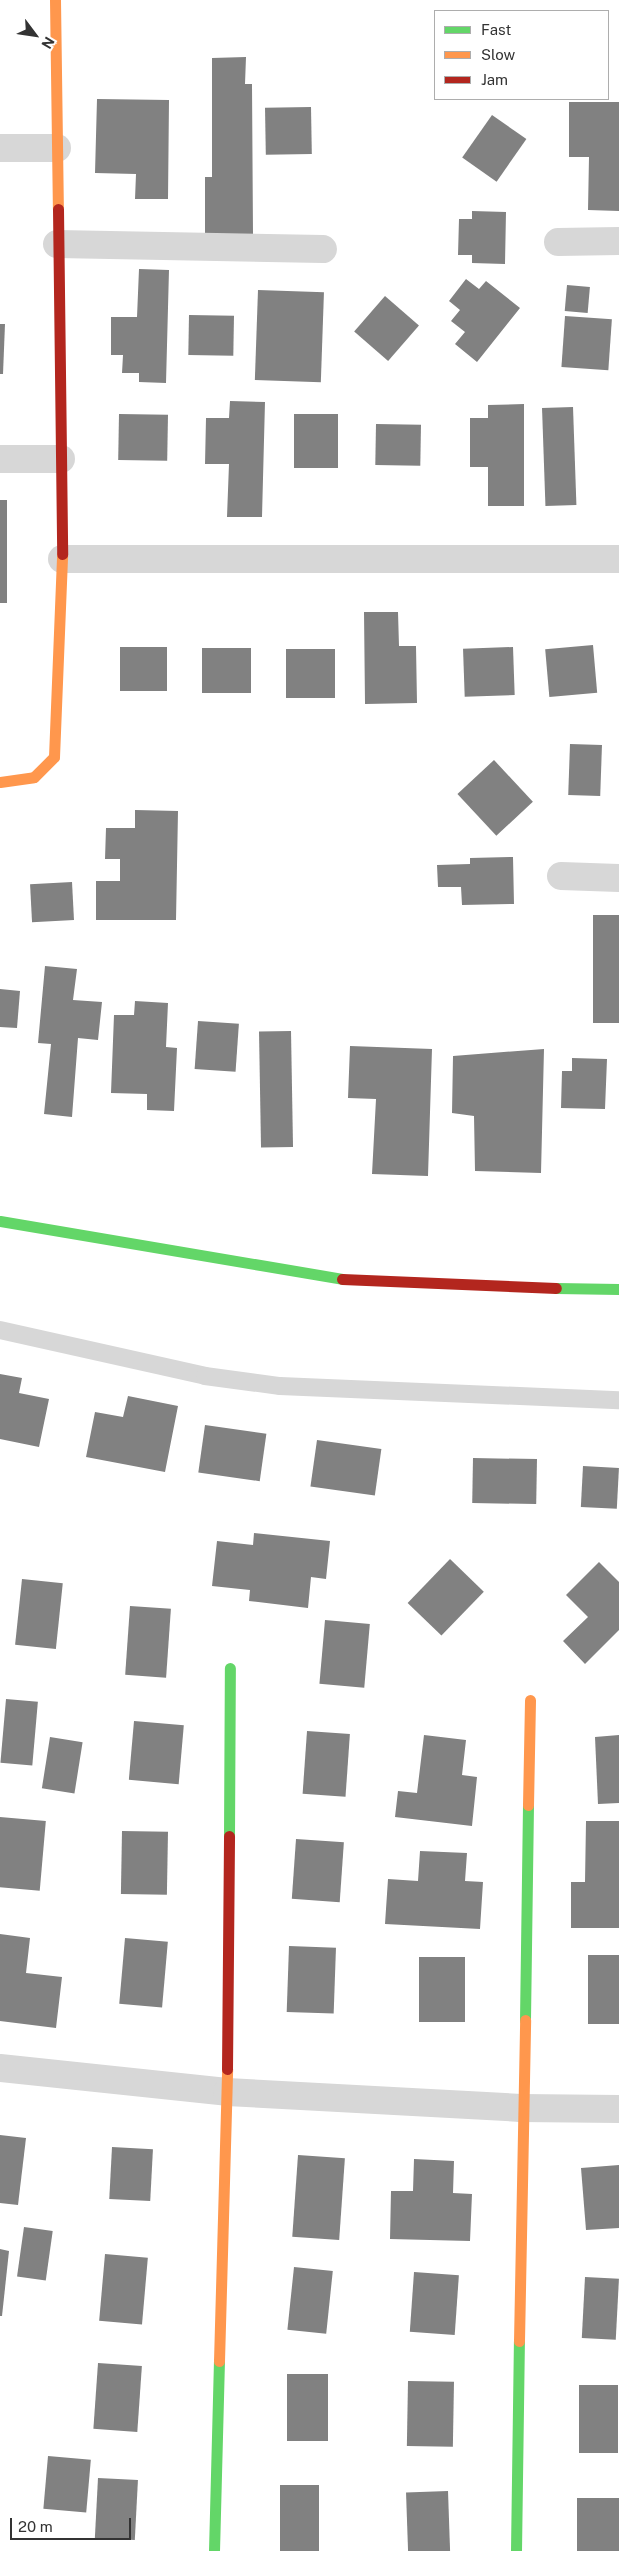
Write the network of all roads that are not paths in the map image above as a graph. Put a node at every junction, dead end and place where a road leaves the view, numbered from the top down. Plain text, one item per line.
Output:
1 (55, 0) edge
2 (0, 148) edge
3 (58, 148) junction
4 (619, 241) edge
5 (558, 242) dead end
6 (57, 244) junction
7 (323, 249) dead end
8 (0, 459) edge
9 (60, 459) junction
10 (619, 558) edge
11 (62, 559) junction
12 (0, 782) edge
13 (561, 876) dead end
14 (619, 878) edge
15 (0, 1221) edge
16 (619, 1289) edge
17 (0, 1330) edge
18 (619, 1400) edge
19 (230, 1668) dead end
20 (530, 1700) dead end
21 (0, 2068) edge
22 (227, 2092) junction
23 (520, 2108) junction
24 (619, 2109) edge
25 (214, 2551) edge
26 (516, 2551) edge

1 - 3 street
2 - 3 street
3 - 6 street
4 - 5 street
6 - 7 street
6 - 9 street
8 - 9 street
9 - 11 street
10 - 11 street
11 - 12 street
13 - 14 street
15 - 16 street
17 - 18 lane
19 - 22 street
20 - 23 street
21 - 22 street
22 - 23 street
22 - 25 street
23 - 24 street
23 - 26 street

